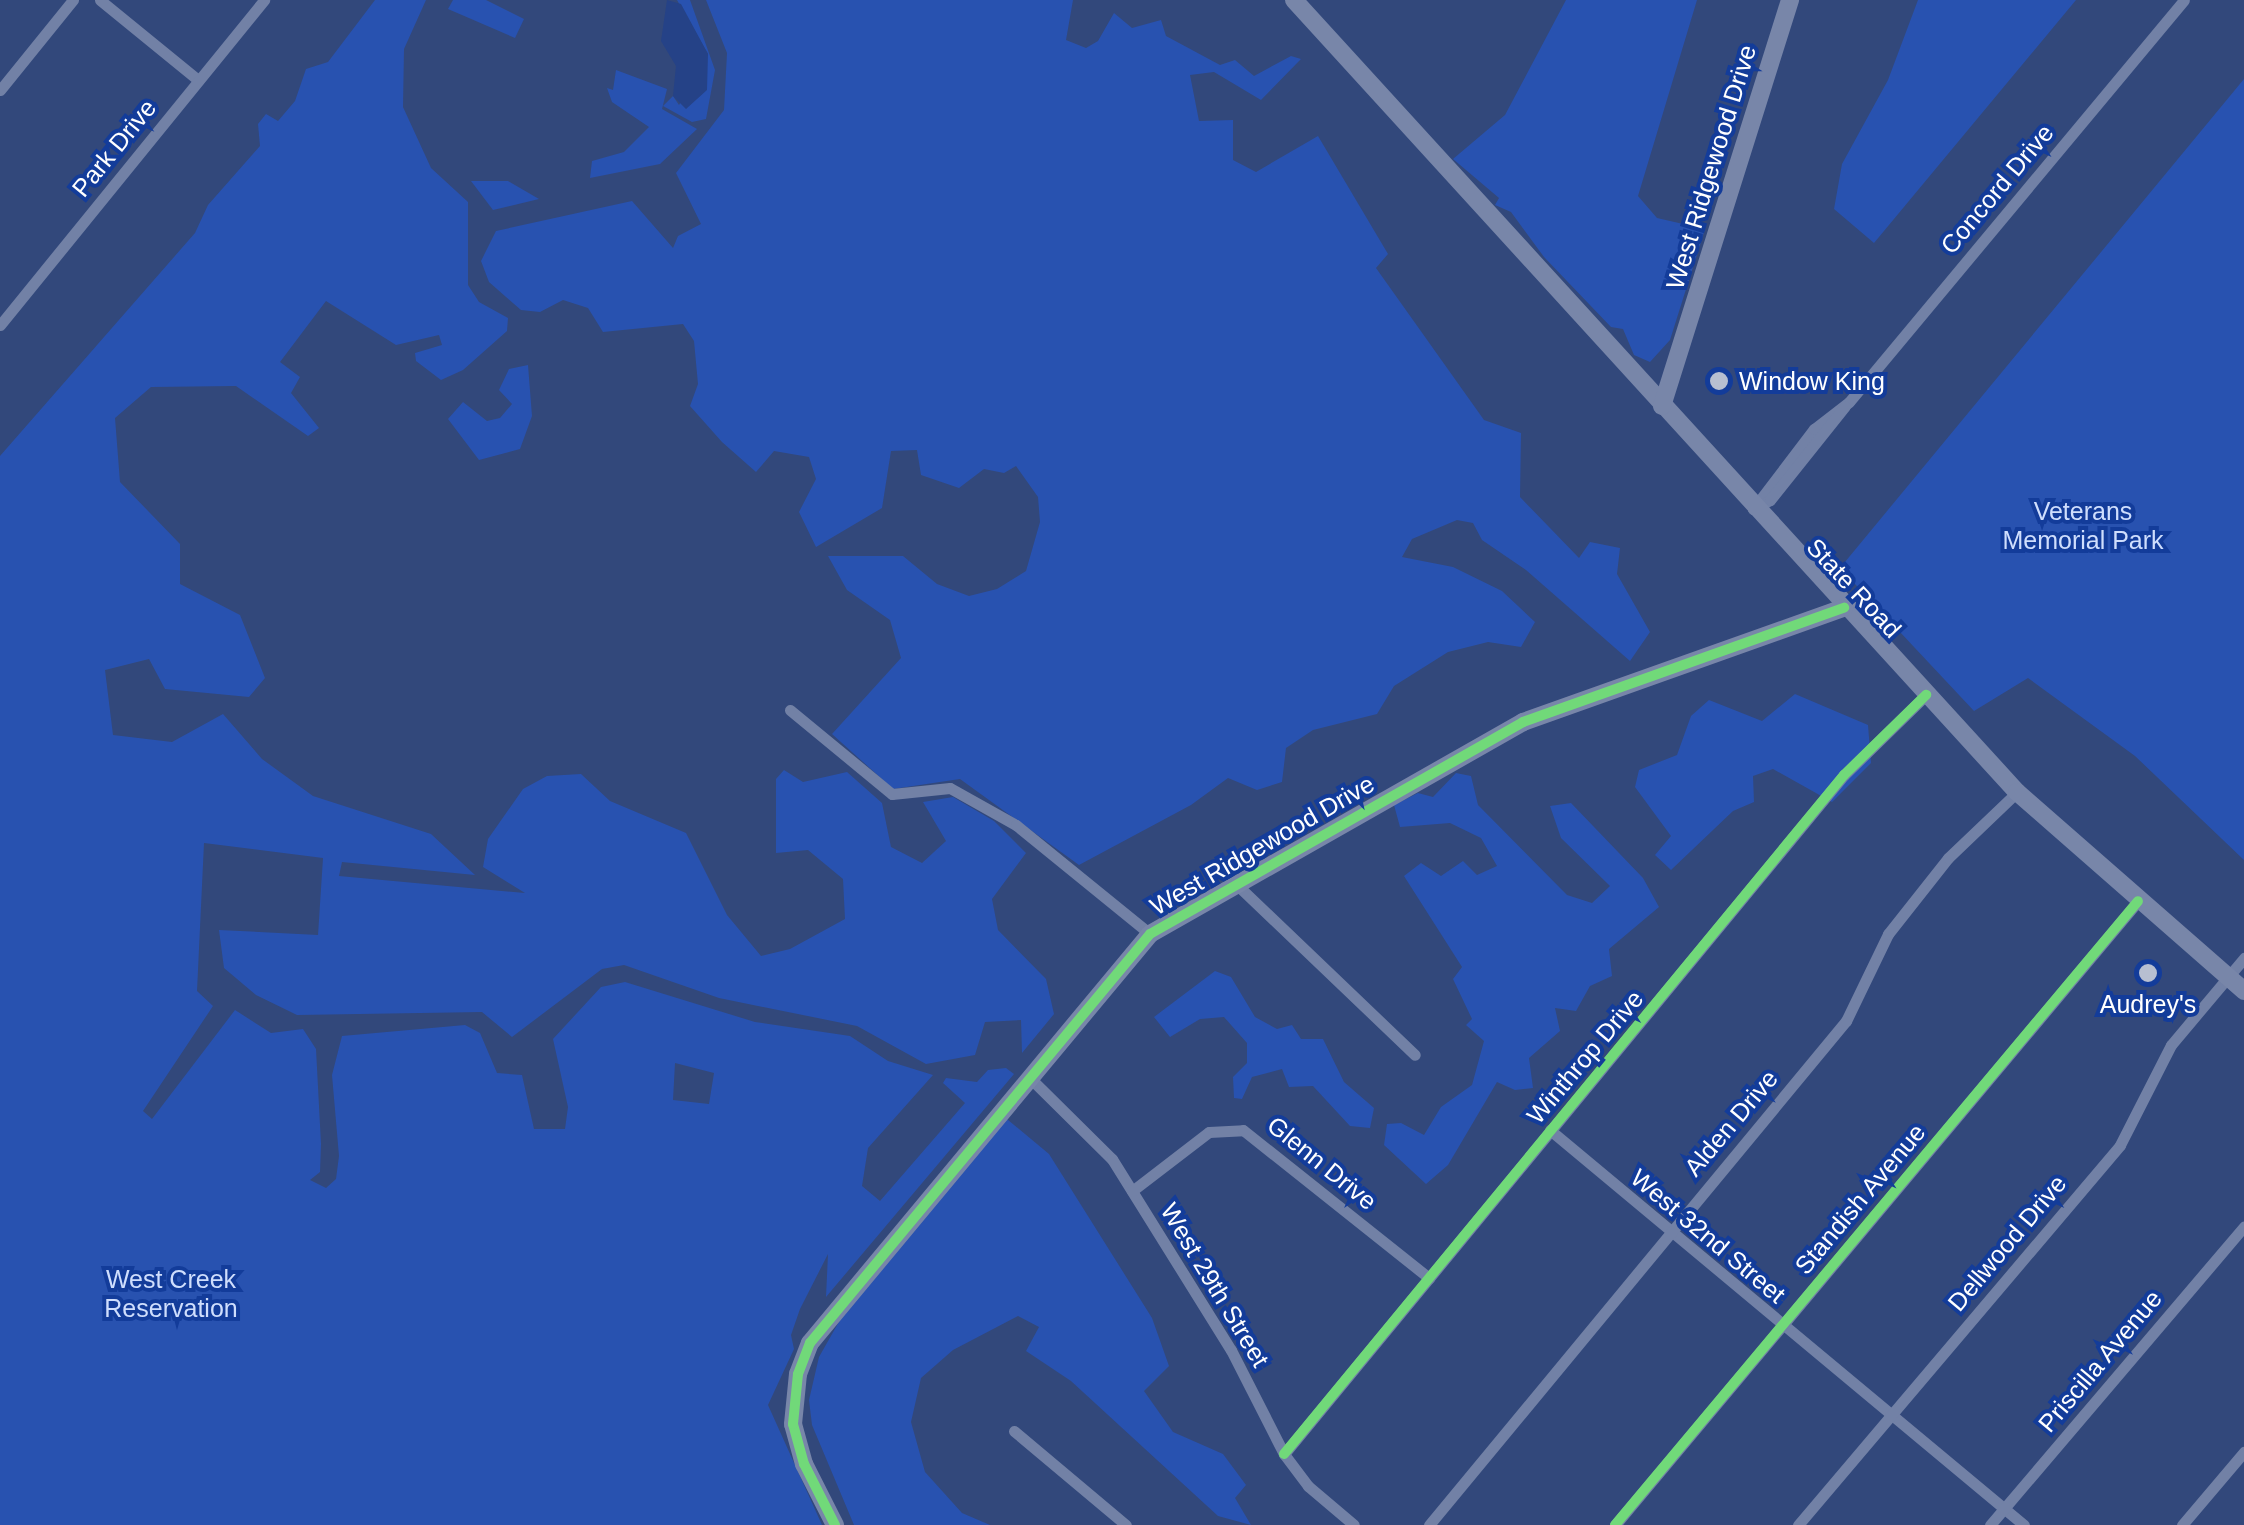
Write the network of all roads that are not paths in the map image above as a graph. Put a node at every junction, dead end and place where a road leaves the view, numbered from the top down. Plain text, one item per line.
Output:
1 (74, 0) edge
2 (100, 0) edge
3 (264, 0) edge
4 (1294, 0) edge
5 (1790, 0) edge
6 (2184, 0) edge
7 (198, 80) junction
8 (0, 90) edge
9 (0, 324) edge
10 (1662, 406) junction
11 (1753, 509) junction
12 (1844, 608) junction
13 (1926, 695) junction
14 (790, 710) dead end
15 (2018, 792) junction
16 (1234, 882) junction
17 (2138, 901) junction
18 (1150, 934) junction
19 (2244, 958) edge
20 (2229, 978) junction
21 (2244, 991) edge
22 (1415, 1055) dead end
23 (1027, 1076) junction
24 (1550, 1130) junction
25 (1132, 1191) junction
26 (2244, 1227) edge
27 (1670, 1230) junction
28 (1428, 1278) junction
29 (1781, 1324) junction
30 (1892, 1414) junction
31 (1014, 1431) dead end
32 (2244, 1452) edge
33 (1284, 1454) junction
34 (2004, 1508) junction
35 (835, 1525) edge
36 (1126, 1525) edge
37 (1354, 1525) edge
38 (1429, 1525) edge
39 (1614, 1525) edge
40 (1798, 1525) edge
41 (1990, 1525) edge
42 (2024, 1525) edge
43 (2182, 1525) edge

1 - 8 street
2 - 7 street
3 - 7 street, Park Drive
4 - 10 main road, State Road
5 - 10 main road, West Ridgewood Drive
6 - 11 street, Concord Drive
7 - 9 street, Park Drive
10 - 11 main road, State Road
11 - 12 main road, State Road
12 - 13 main road, State Road
12 - 16 main road, West Ridgewood Drive
13 - 15 main road, State Road
13 - 24 street, Winthrop Drive
14 - 18 street
15 - 17 main road, State Road
15 - 27 street, Alden Drive
16 - 18 main road, West Ridgewood Drive
16 - 22 street
17 - 20 main road, State Road
17 - 29 street, Standish Avenue
18 - 23 main road, West Ridgewood Drive
19 - 20 street, Dellwood Drive
20 - 21 main road, State Road
20 - 30 street, Dellwood Drive
23 - 25 street, West 29th Street
23 - 35 main road, West Ridgewood Drive
24 - 27 street, West 32nd Street
24 - 28 street, Winthrop Drive
25 - 28 street, Glenn Drive
25 - 33 street, West 29th Street
26 - 34 street, Priscilla Avenue
27 - 29 street, West 32nd Street
27 - 38 street, Alden Drive
28 - 33 street, Winthrop Drive
29 - 30 street, West 32nd Street
29 - 39 street, Standish Avenue
30 - 34 street, West 32nd Street
30 - 40 street, Dellwood Drive
31 - 36 street
32 - 43 street
33 - 37 street, West 29th Street
34 - 41 street, Priscilla Avenue
34 - 42 street, West 32nd Street

